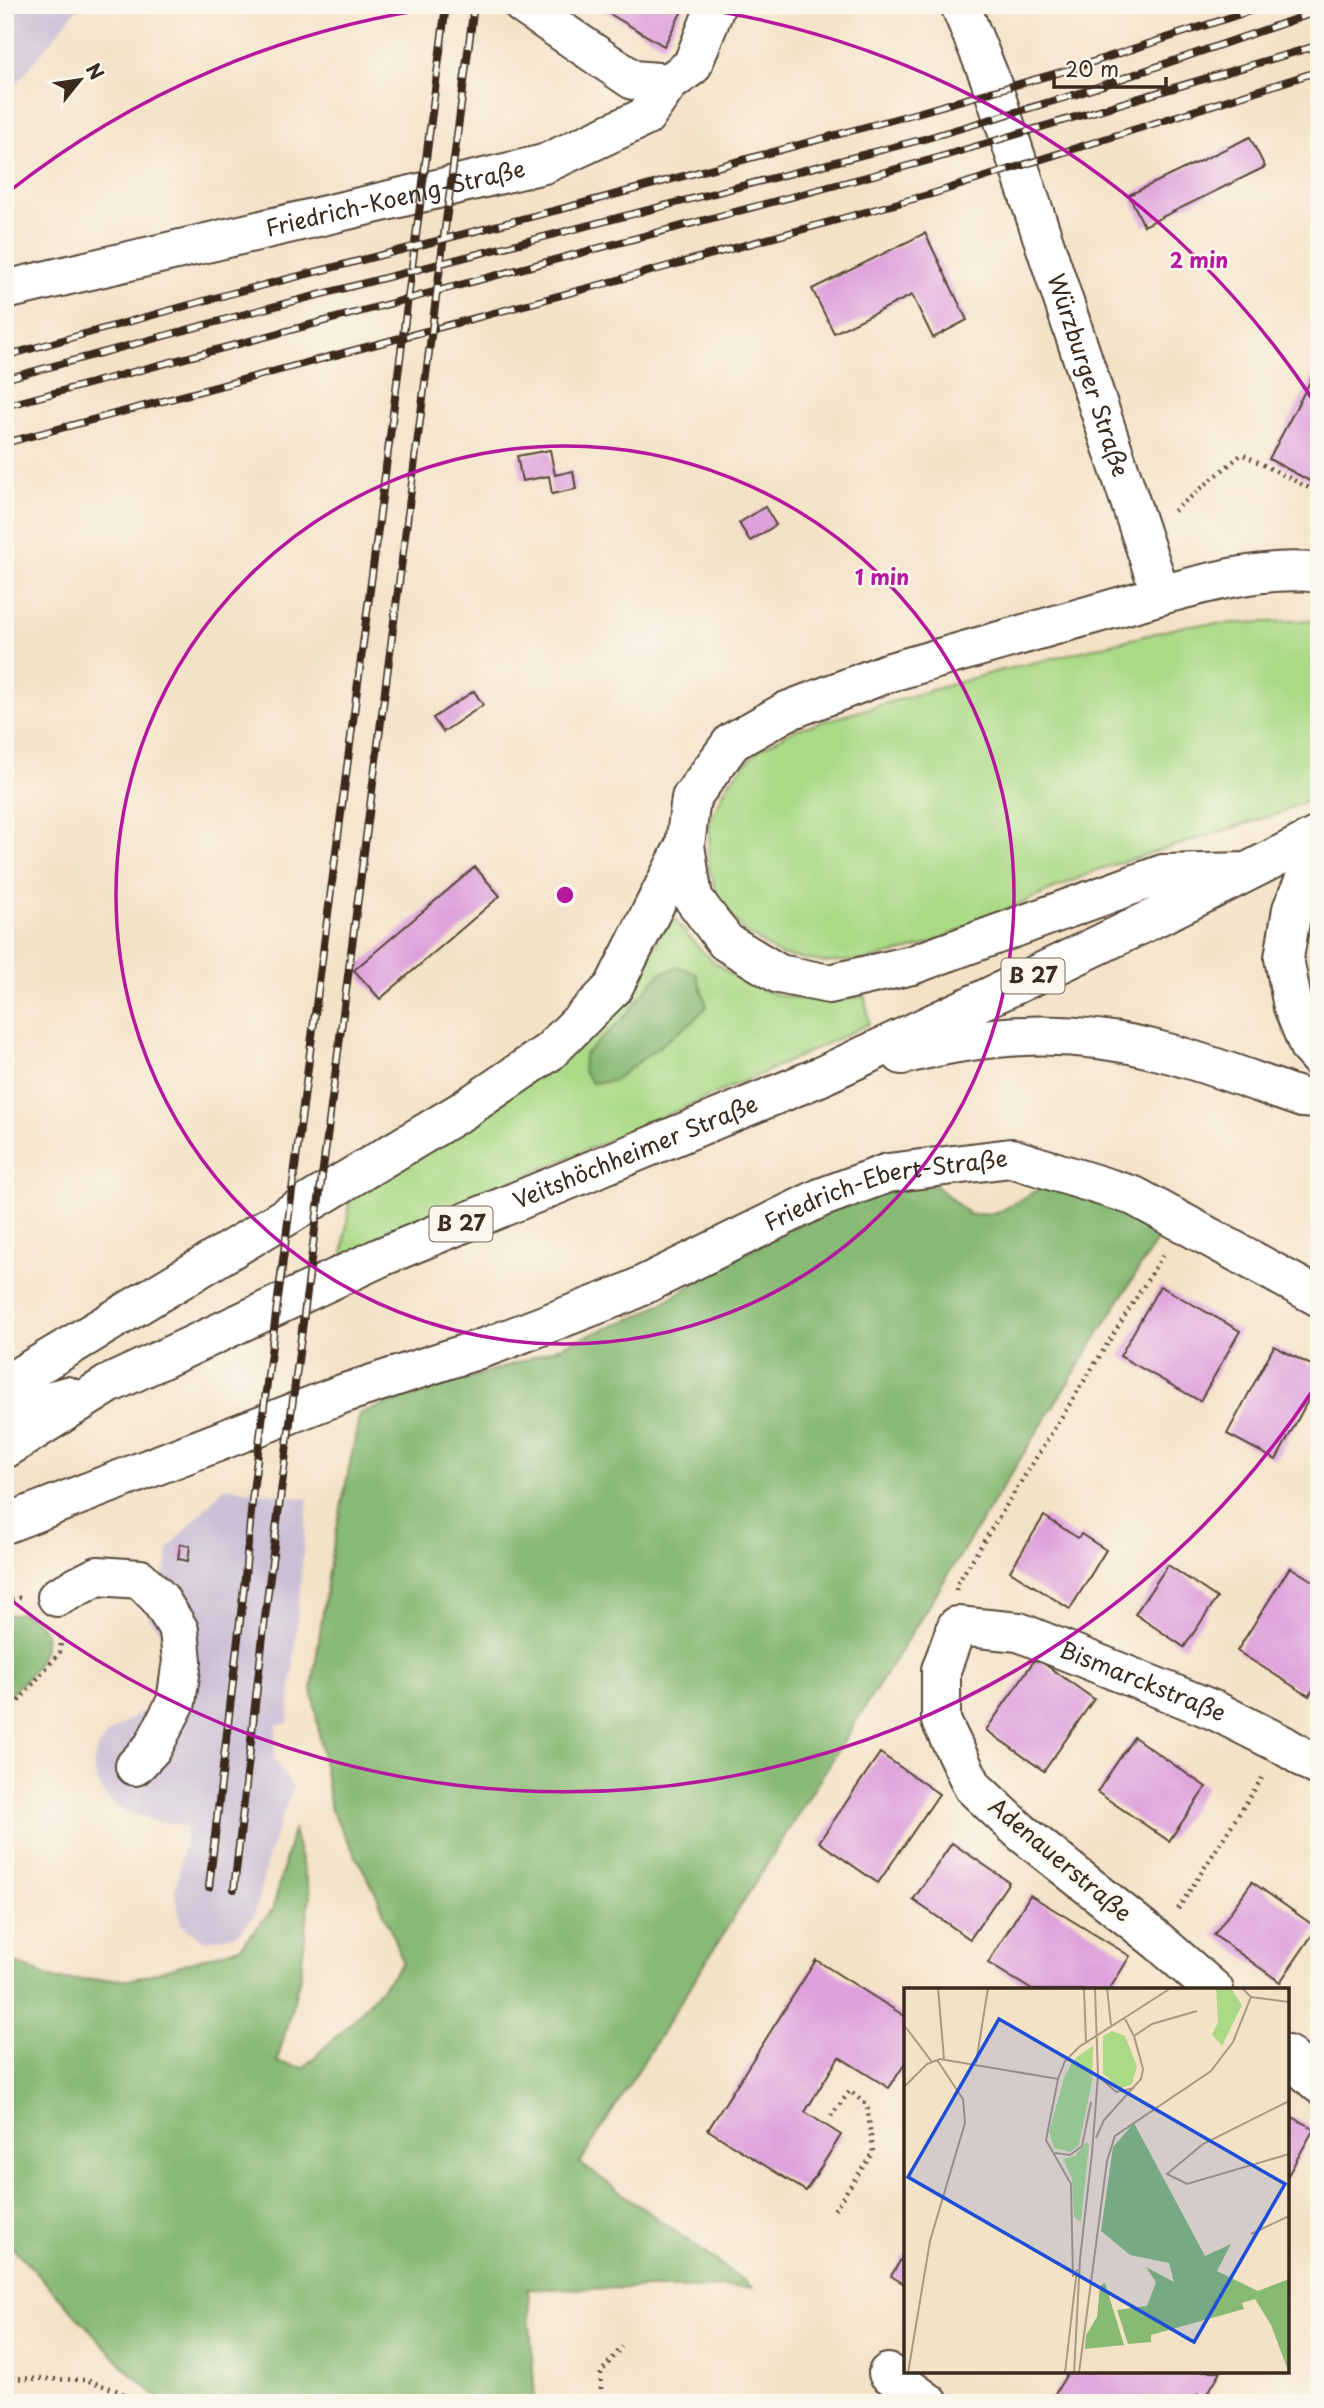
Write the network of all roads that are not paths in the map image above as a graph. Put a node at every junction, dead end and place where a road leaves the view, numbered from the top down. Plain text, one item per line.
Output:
1 (523, 5) edge
2 (716, 5) edge
3 (972, 9) edge
4 (669, 83) junction
5 (5, 290) edge
6 (1319, 573) edge
7 (1161, 595) junction
8 (1319, 835) edge
9 (685, 845) junction
10 (1319, 846) edge
11 (1247, 873) junction
12 (1319, 1058) edge
13 (819, 1077) junction
14 (1319, 1099) edge
15 (1319, 1297) edge
16 (109, 1384) junction
17 (5, 1385) edge
18 (5, 1413) edge
19 (5, 1449) edge
20 (5, 1524) edge
21 (57, 1597) road end
22 (957, 1626) joint
23 (135, 1766) dead end
24 (1319, 1768) edge
25 (1211, 1988) edge
26 (1289, 2057) edge
27 (1319, 2084) edge
28 (888, 2373) dead end
29 (929, 2403) edge

1 - 4 main road
2 - 4 main road, Friedrich-Koenig-Straße
3 - 7 main road, Würzburger Straße
4 - 5 main road, Friedrich-Koenig-Straße
6 - 7 main road
7 - 9 main road
8 - 11 main road, B 27
9 - 11 main road
9 - 17 main road
10 - 12 main road
11 - 13 main road, B 27
13 - 14 main road
13 - 16 main road, Veitshöchheimer Straße / B 27
15 - 20 main road, Friedrich-Ebert-Straße
16 - 18 main road, Veitshöchheimer Straße / B 27
16 - 19 main road, Veitshöchheimer Straße / B 27
21 - 23 main road
22 - 24 main road, Bismarckstraße
22 - 25 main road, Adenauerstraße
26 - 27 main road
28 - 29 main road

